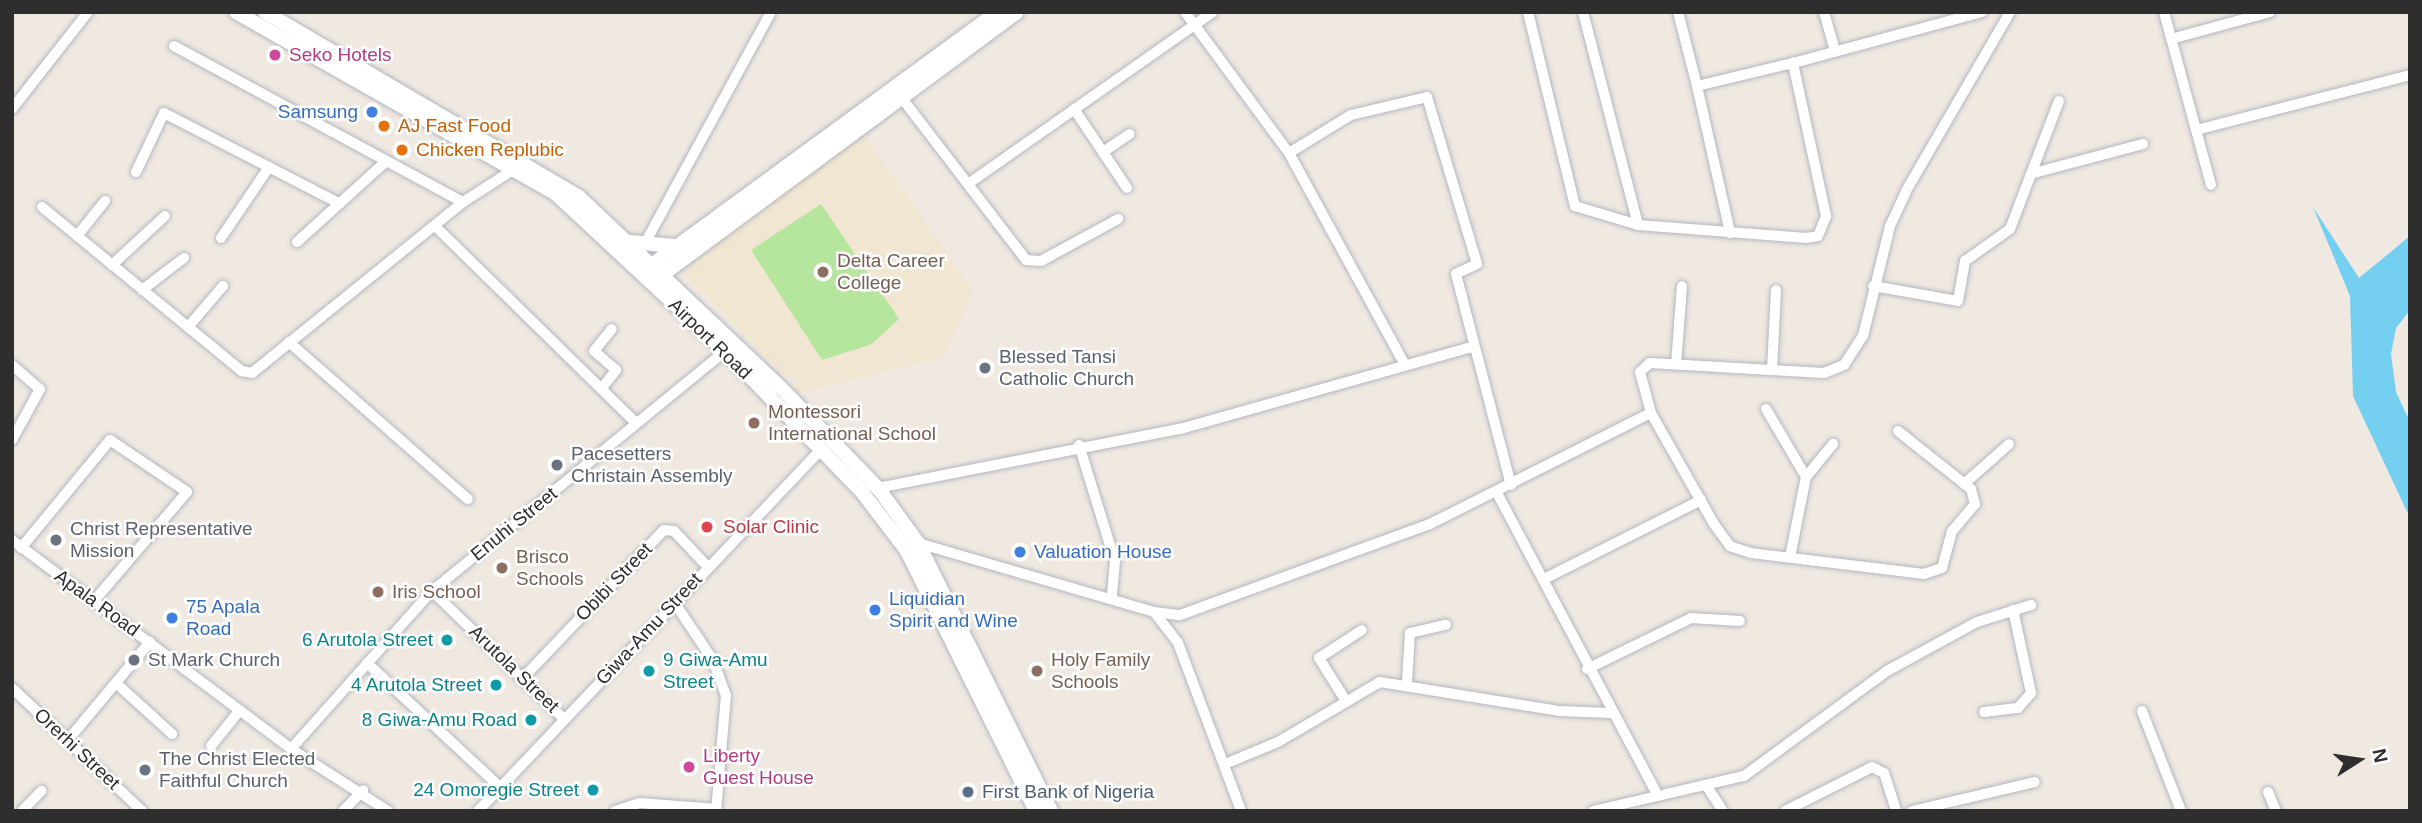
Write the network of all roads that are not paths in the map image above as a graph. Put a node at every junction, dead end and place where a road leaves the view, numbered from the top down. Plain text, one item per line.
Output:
1 (88, 12) edge
2 (236, 12) edge
3 (265, 12) edge
4 (771, 12) edge
5 (997, 12) edge
6 (1017, 12) edge
7 (1185, 12) edge
8 (1213, 12) edge
9 (1528, 12) edge
10 (1678, 12) edge
11 (1824, 12) edge
12 (1982, 12) edge
13 (2164, 12) edge
14 (2270, 12) edge
15 (2008, 13) edge
16 (1581, 14) edge
17 (1194, 24) junction
18 (2171, 38) junction
19 (174, 46) dead end
20 (1835, 51) junction
21 (1793, 63) junction
22 (2410, 75) edge
23 (1697, 86) junction
24 (901, 97) junction
25 (2059, 101) dead end
26 (12, 109) edge
27 (1074, 109) junction
28 (2196, 130) junction
29 (1130, 134) dead end
30 (2143, 144) dead end
31 (1103, 152) junction
32 (1289, 153) junction
33 (384, 163) junction
34 (269, 167) junction
35 (136, 172) dead end
36 (510, 172) junction
37 (2034, 173) junction
38 (968, 184) junction
39 (2211, 185) dead end
40 (1127, 188) dead end
41 (105, 201) dead end
42 (463, 202) junction
43 (340, 204) junction
44 (42, 207) dead end
45 (164, 216) dead end
46 (1118, 219) dead end
47 (1638, 225) junction
48 (437, 228) junction
49 (1730, 233) junction
50 (77, 236) junction
51 (221, 238) dead end
52 (628, 241) junction
53 (297, 242) dead end
54 (644, 245) junction
55 (680, 250) junction
56 (184, 258) dead end
57 (112, 265) junction
58 (652, 274) junction
59 (223, 286) dead end
60 (1682, 286) dead end
61 (1873, 286) junction
62 (142, 290) junction
63 (677, 290) junction
64 (1776, 290) dead end
65 (188, 327) junction
66 (612, 329) dead end
67 (289, 342) junction
68 (1472, 347) junction
69 (725, 351) junction
70 (1676, 364) junction
71 (12, 365) edge
72 (1405, 365) junction
73 (1772, 370) junction
74 (602, 388) junction
75 (1766, 409) dead end
76 (1651, 413) junction
77 (635, 422) junction
78 (1898, 431) dead end
79 (12, 440) edge
80 (1833, 444) dead end
81 (2010, 444) dead end
82 (1079, 445) junction
83 (821, 449) junction
84 (1807, 477) junction
85 (1964, 484) junction
86 (1511, 485) junction
87 (878, 488) junction
88 (1497, 493) junction
89 (468, 499) dead end
90 (1700, 500) junction
91 (12, 540) edge
92 (918, 543) junction
93 (21, 548) junction
94 (1790, 557) junction
95 (708, 567) junction
96 (1544, 579) junction
97 (432, 591) junction
98 (1112, 596) junction
99 (94, 601) junction
100 (674, 602) junction
101 (2031, 605) dead end
102 (2014, 610) junction
103 (1154, 612) junction
104 (1740, 621) dead end
105 (1446, 625) dead end
106 (1362, 630) dead end
107 (150, 642) junction
108 (367, 663) junction
109 (983, 669) junction
110 (1587, 669) junction
111 (968, 676) junction
112 (523, 678) junction
113 (1407, 682) junction
114 (116, 683) junction
115 (12, 688) edge
116 (1346, 701) junction
117 (240, 710) junction
118 (2142, 711) dead end
119 (1983, 712) dead end
120 (1610, 713) junction
121 (565, 719) junction
122 (172, 734) dead end
123 (68, 740) junction
124 (211, 746) dead end
125 (291, 749) junction
126 (1226, 764) junction
127 (2035, 782) dead end
128 (1706, 785) junction
129 (500, 787) junction
130 (363, 790) junction
131 (41, 791) dead end
132 (2268, 792) dead end
133 (1658, 796) junction
134 (717, 810) edge
135 (22, 811) edge
136 (142, 811) edge
137 (343, 811) edge
138 (388, 811) edge
139 (478, 811) edge
140 (615, 811) edge
141 (1036, 811) edge
142 (1051, 811) edge
143 (1241, 811) edge
144 (1593, 811) edge
145 (1724, 811) edge
146 (1785, 811) edge
147 (1896, 811) edge
148 (1912, 811) edge
149 (2181, 811) edge
150 (2276, 811) edge

1 - 26 street
2 - 36 main road, Airport Road
3 - 52 main road, Airport Road
4 - 54 street
5 - 55 main road
6 - 24 main road
7 - 17 street
8 - 17 street
9 - 47 street
10 - 23 street
11 - 20 street
12 - 20 street
13 - 18 street
14 - 18 street
15 - 61 street
16 - 47 street
17 - 27 street
17 - 32 street
18 - 28 street
19 - 33 street
20 - 21 street
21 - 23 street
21 - 49 street
22 - 28 street
23 - 49 street
24 - 38 street
24 - 55 main road
25 - 37 street
27 - 31 street
27 - 38 street
28 - 39 street
29 - 31 street
30 - 37 street
31 - 40 street
32 - 68 street
32 - 72 street
33 - 42 street
33 - 43 street
34 - 35 street
34 - 43 street
34 - 51 street
36 - 42 street
36 - 58 main road, Airport Road
37 - 61 street
38 - 46 street
41 - 50 street
42 - 48 street
43 - 53 street
44 - 50 street
45 - 57 street
47 - 49 street
48 - 67 street
48 - 74 street
50 - 57 street
52 - 54 main road
52 - 58 main road, Airport Road
54 - 55 main road
55 - 58 main road
55 - 63 main road
56 - 62 street
57 - 62 street
58 - 63 main road, Airport Road
58 - 69 main road, Airport Road
59 - 65 street
60 - 70 street
61 - 73 street
62 - 65 street
63 - 87 main road, Airport Road
64 - 73 street
65 - 67 street
66 - 74 street
67 - 89 street
68 - 72 street
68 - 86 street
69 - 77 street, Enuhi Street
69 - 83 main road, Airport Road
70 - 73 street
70 - 76 street
71 - 79 street
72 - 82 street
74 - 77 street
75 - 84 street
76 - 86 street
76 - 90 street
77 - 97 street, Enuhi Street
78 - 85 street
80 - 84 street
81 - 85 street
82 - 87 street
82 - 98 street
83 - 95 street, Giwa-Amu Street
83 - 111 main road, Airport Road
84 - 94 street
85 - 94 street
86 - 88 street
87 - 92 main road, Airport Road
88 - 96 street
88 - 103 street
90 - 94 street
90 - 96 street
91 - 93 street, Apala Road
92 - 98 street
92 - 109 main road, Airport Road
93 - 99 street, Apala Road
93 - 99 street
95 - 100 street, Giwa-Amu Street
95 - 112 street, Obibi Street
96 - 110 street
97 - 108 street, Enuhi Street
97 - 112 street, Arutola Street
98 - 103 street
99 - 107 street, Apala Road
100 - 121 street, Giwa-Amu Street
100 - 134 street
101 - 102 street
102 - 119 street
102 - 128 street
103 - 126 street
104 - 110 street
105 - 113 street
106 - 116 street
107 - 114 street
107 - 117 street, Apala Road
108 - 125 street, Enuhi Street
108 - 129 street
109 - 111 main road
109 - 142 main road, Airport Road
110 - 120 street
111 - 141 main road, Airport Road
112 - 121 street, Arutola Street
113 - 116 street
113 - 120 street
114 - 122 street
114 - 123 street
115 - 123 street, Orerhi Street
116 - 126 street
117 - 124 street
117 - 125 street, Apala Road
118 - 149 street
120 - 133 street
121 - 129 street, Giwa-Amu Street
123 - 136 street, Orerhi Street
125 - 130 street, Apala Road
126 - 143 street
127 - 148 street
128 - 133 street
128 - 145 street
129 - 139 street, Giwa-Amu Street
130 - 137 street
130 - 138 street, Apala Road
131 - 135 street
132 - 150 street
133 - 144 street
134 - 140 street
146 - 147 street

